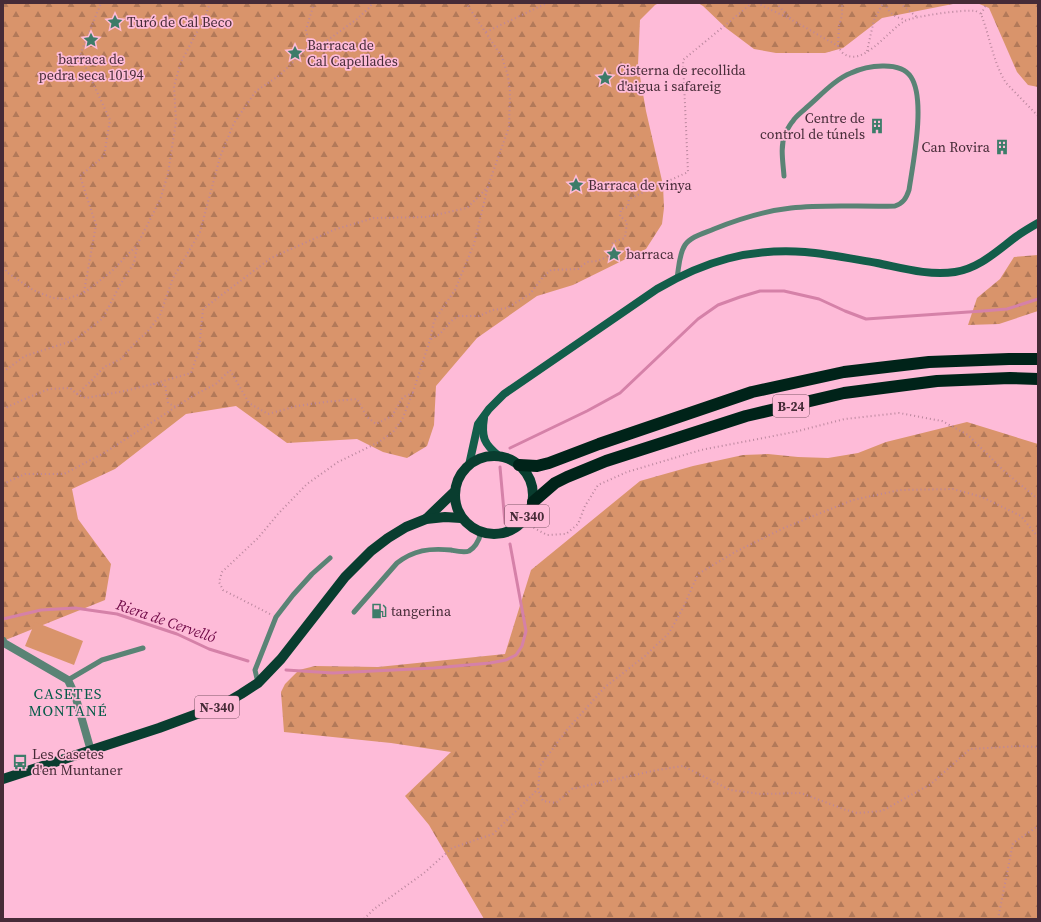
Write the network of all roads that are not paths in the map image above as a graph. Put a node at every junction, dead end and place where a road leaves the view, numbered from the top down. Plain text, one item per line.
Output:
1 (784, 176) dead end
2 (1038, 223) edge
3 (677, 278) junction
4 (1038, 359) edge
5 (1038, 379) edge
6 (484, 416) junction
7 (499, 456) junction
8 (468, 465) junction
9 (519, 465) junction
10 (454, 492) junction
11 (533, 502) junction
12 (461, 518) junction
13 (426, 519) junction
14 (481, 533) junction
15 (330, 558) dead end
16 (354, 612) dead end
17 (3, 640) edge
18 (143, 648) dead end
19 (68, 680) junction
20 (258, 683) junction
21 (91, 751) junction
22 (3, 779) edge

1 - 3 lane
2 - 3 street, N-340
3 - 6 street, N-340
4 - 9 highway, B-24
5 - 11 highway, B-24
6 - 7 street, N-340
6 - 8 street, N-340
7 - 8 main road
7 - 9 main road, N-340
8 - 10 main road, N-340
9 - 11 main road, N-340
10 - 12 main road
10 - 13 main road, N-340
11 - 14 main road, N-340
12 - 13 main road, N-340
12 - 14 main road
13 - 20 main road, N-340
14 - 16 lane
15 - 20 lane
17 - 19 street
18 - 19 lane
19 - 21 street
20 - 21 main road, N-340
21 - 22 main road, N-340

